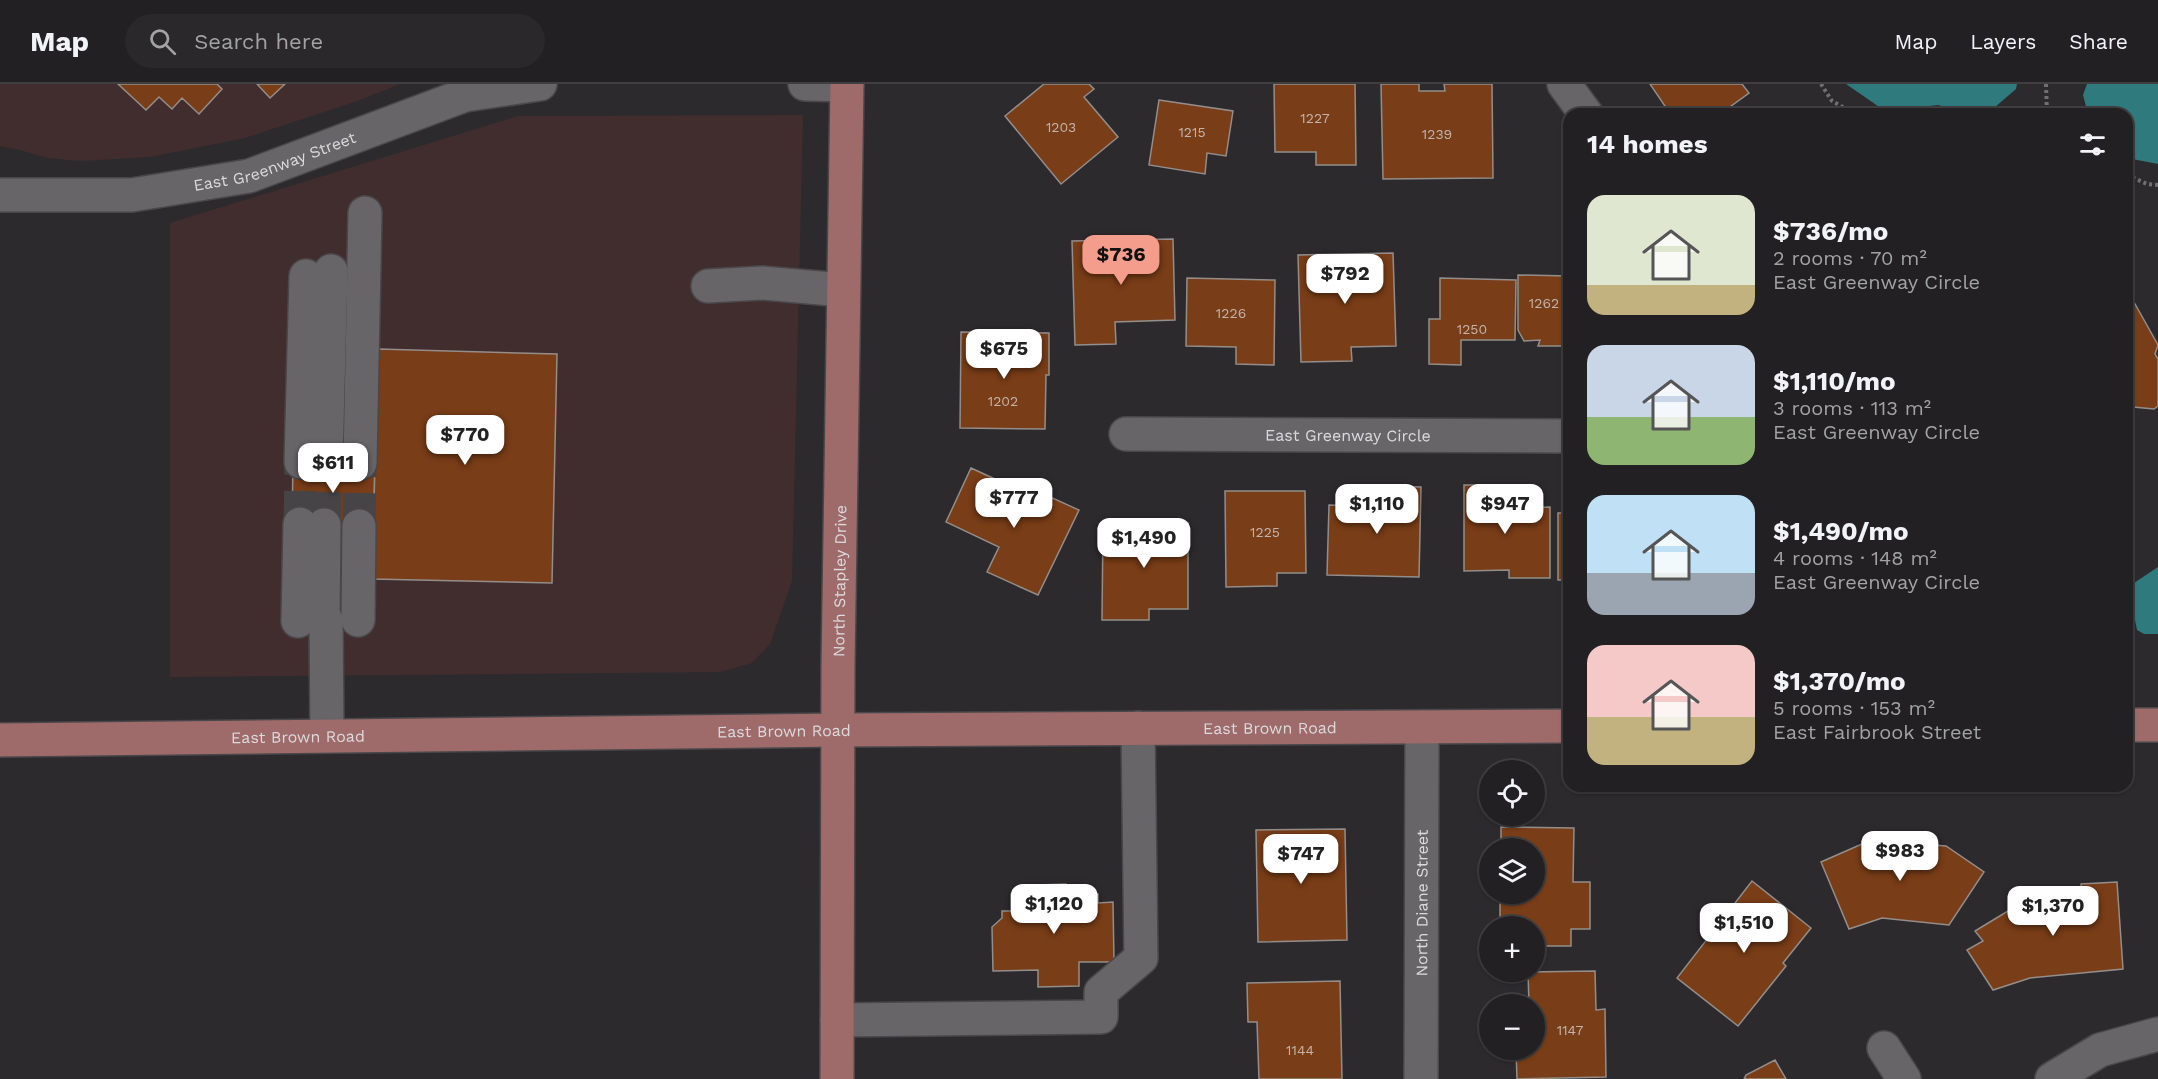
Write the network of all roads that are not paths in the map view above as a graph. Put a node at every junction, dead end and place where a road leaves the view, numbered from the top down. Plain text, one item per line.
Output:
1 (540, 84) edge
2 (805, 84) edge
3 (1564, 84) edge
4 (847, 85) edge
5 (1582, 108) edge
6 (0, 195) edge
7 (365, 213) dead end
8 (328, 272) dead end
9 (708, 286) dead end
10 (843, 290) junction
11 (1126, 434) dead end
12 (1563, 436) edge
13 (329, 620) junction
14 (2133, 725) edge
15 (2158, 725) edge
16 (1563, 726) edge
17 (1422, 727) junction
18 (1138, 728) junction
19 (838, 730) junction
20 (327, 735) junction
21 (0, 740) edge
22 (837, 1020) junction
23 (2158, 1034) edge
24 (1884, 1048) dead end
25 (837, 1079) edge
26 (1421, 1079) edge
27 (1904, 1079) edge
28 (2052, 1079) edge

1 - 6 street, East Greenway Street
2 - 4 street
3 - 5 street
4 - 10 main road, North Stapley Drive
7 - 8 street
9 - 10 street
10 - 19 main road, North Stapley Drive
11 - 12 street, East Greenway Circle
13 - 13 street
13 - 20 street
14 - 15 main road
16 - 17 main road, East Brown Road
17 - 18 main road, East Brown Road
17 - 26 street, North Diane Street
18 - 19 main road, East Brown Road
18 - 22 street
19 - 20 main road, East Brown Road
19 - 22 main road, North Stapley Drive
20 - 21 main road, East Brown Road
22 - 25 main road, North Stapley Drive
23 - 28 street
24 - 27 street

